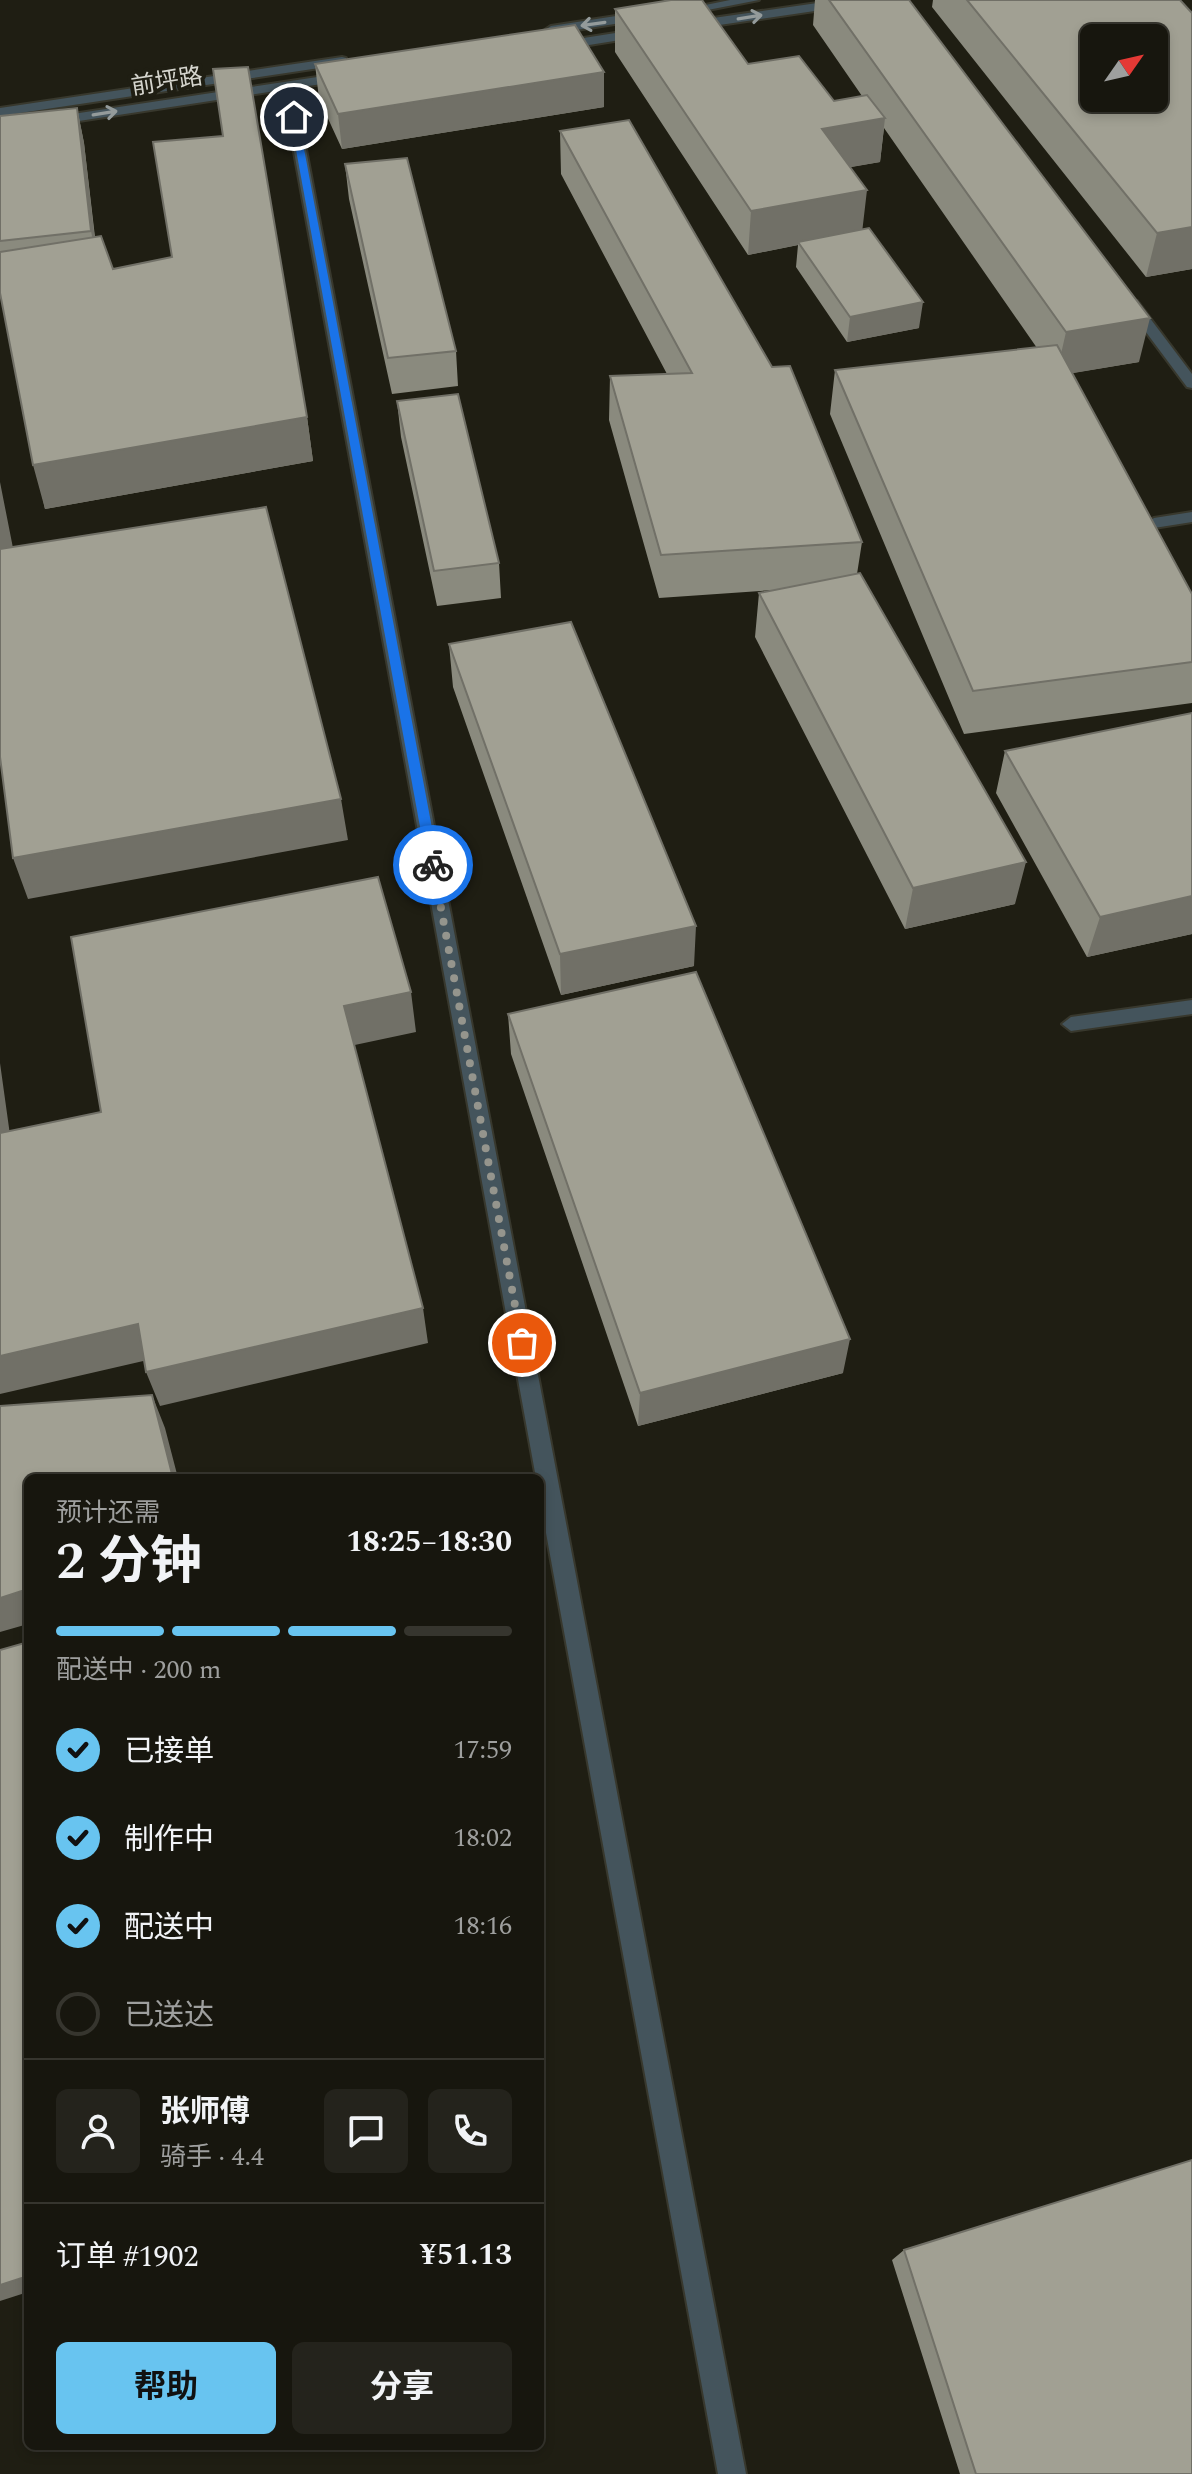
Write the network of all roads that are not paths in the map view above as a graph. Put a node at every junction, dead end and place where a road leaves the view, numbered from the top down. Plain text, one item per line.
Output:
1 (753, 0) edge
2 (862, 0) edge
3 (675, 12) edge
4 (659, 14) edge
5 (676, 28) edge
6 (660, 30) edge
7 (533, 33) edge
8 (536, 49) edge
9 (359, 58) edge
10 (366, 74) edge
11 (288, 86) junction
12 (0, 112) edge
13 (0, 129) edge
14 (1125, 294) edge
15 (1192, 384) edge
16 (1192, 517) edge
17 (1154, 523) edge
18 (1192, 1007) edge
19 (1071, 1024) dead end
20 (732, 2474) edge

1 - 3 street
5 -> 2 street
4 -> 7 street
6 - 8 street
9 - 12 street, 前坪路
10 - 11 street, 前坪路
13 -> 11 street, 前坪路
11 - 20 street
14 - 15 street
16 - 17 street
18 - 19 street

